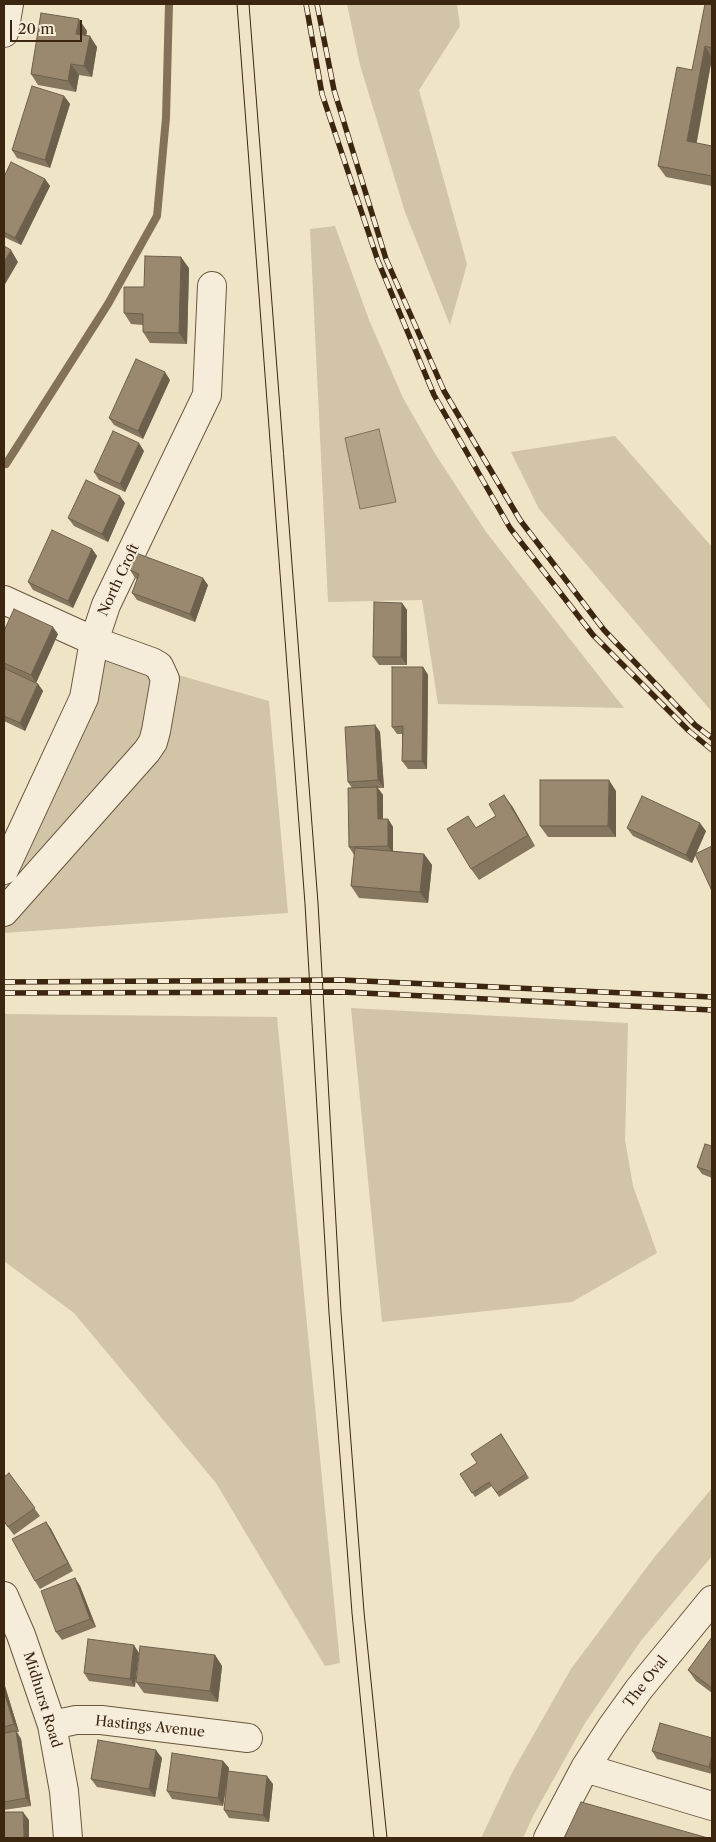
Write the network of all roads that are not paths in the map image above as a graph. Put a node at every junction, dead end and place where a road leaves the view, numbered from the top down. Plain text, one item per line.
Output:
1 (9, 4) edge
2 (4, 33) edge
3 (212, 286) dead end
4 (4, 600) edge
5 (94, 641) junction
6 (4, 870) edge
7 (4, 912) edge
8 (4, 1596) edge
9 (712, 1600) edge
10 (52, 1724) junction
11 (248, 1738) dead end
12 (585, 1768) junction
13 (712, 1806) edge
14 (68, 1838) edge
15 (548, 1838) edge

1 - 2 street
3 - 5 street, North Croft
4 - 5 street
5 - 6 street, North Croft
5 - 7 street
8 - 10 street, Midhurst Road
9 - 12 street, The Oval
10 - 11 street, Hastings Avenue
10 - 14 street, Midhurst Road
12 - 13 street
12 - 15 street, The Oval

